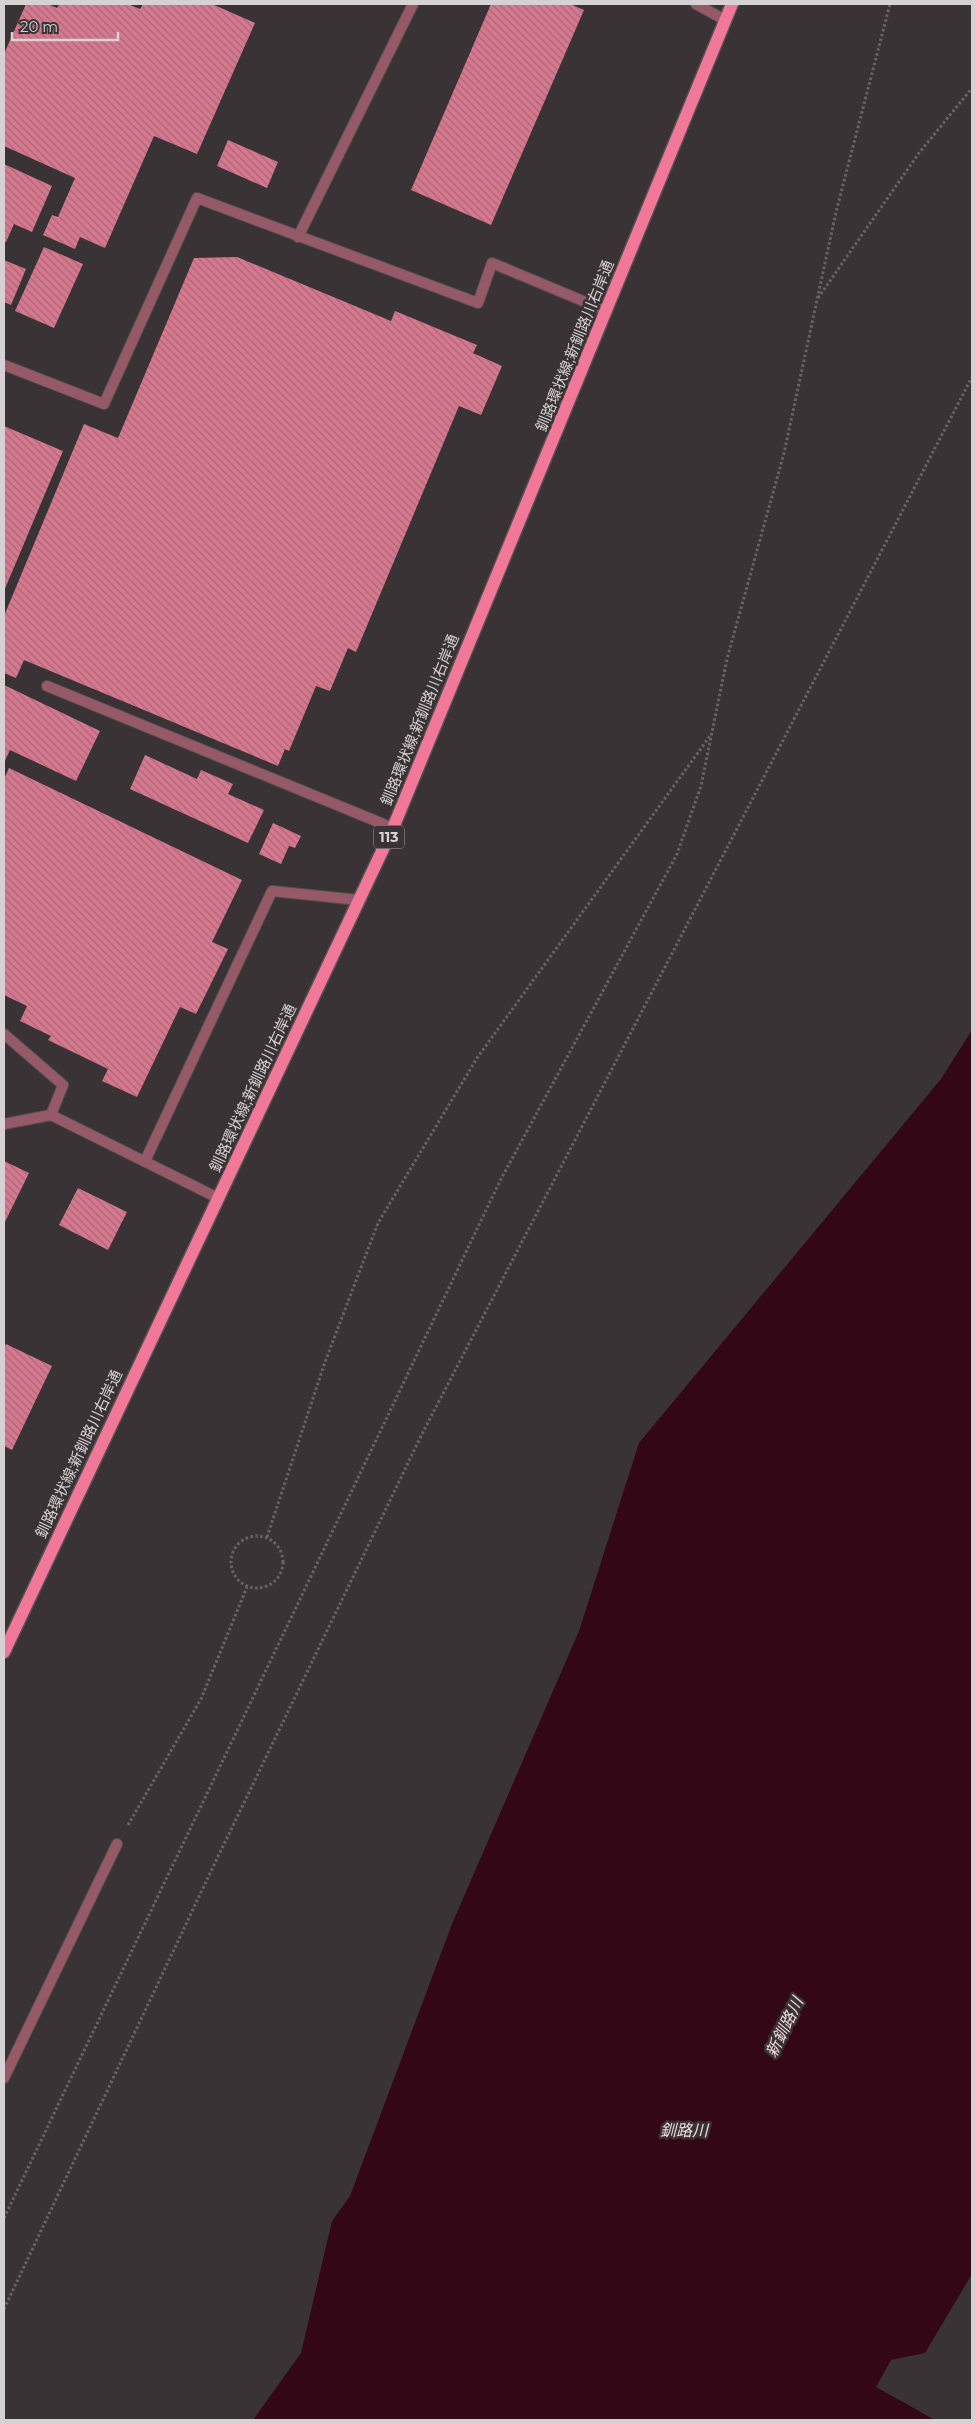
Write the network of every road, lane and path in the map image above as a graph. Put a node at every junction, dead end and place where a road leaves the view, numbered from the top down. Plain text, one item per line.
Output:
1 (413, 4) edge
2 (696, 4) edge
3 (732, 4) edge
4 (890, 4) edge
5 (725, 20) junction
6 (972, 88) edge
7 (298, 237) junction
8 (817, 301) junction
9 (607, 310) junction
10 (4, 365) edge
11 (972, 376) edge
12 (47, 686) dead end
13 (712, 734) junction
14 (393, 828) junction
15 (359, 900) junction
16 (4, 1034) edge
17 (51, 1115) junction
18 (4, 1124) edge
19 (145, 1161) junction
20 (218, 1198) junction
21 (267, 1538) junction
22 (247, 1587) junction
23 (4, 1652) edge
24 (117, 1844) joint
25 (4, 2078) edge
26 (4, 2218) edge
27 (4, 2309) edge

1 - 7 lane
2 - 5 lane
3 - 5 main road, 釧路環状線;新釧路川右岸通 / 113
4 - 8 path
5 - 9 main road, 釧路環状線;新釧路川右岸通 / 113
6 - 8 path
7 - 9 lane
7 - 10 lane
8 - 13 path
9 - 14 main road, 釧路環状線;新釧路川右岸通 / 113
11 - 27 path
12 - 14 lane
13 - 21 path
13 - 26 path
14 - 15 main road, 釧路環状線;新釧路川右岸通 / 113
15 - 19 lane
15 - 20 main road, 釧路環状線;新釧路川右岸通 / 113
16 - 17 lane
17 - 18 lane
17 - 19 lane
19 - 20 lane
20 - 23 main road, 釧路環状線;新釧路川右岸通 / 113
21 - 22 path
21 - 22 path
22 - 24 path
24 - 25 lane

